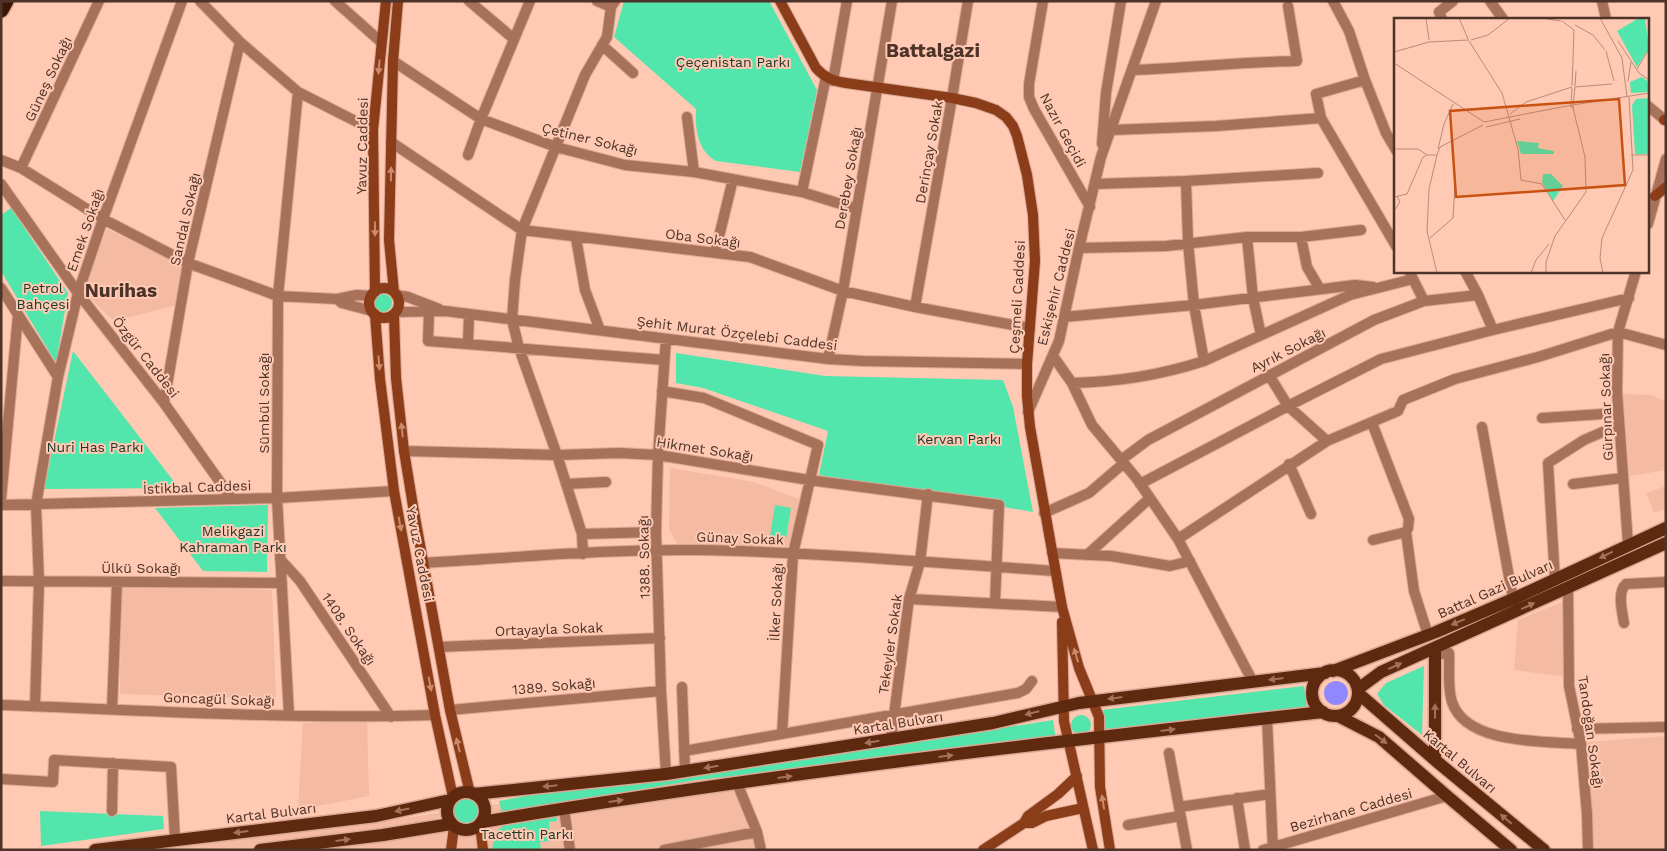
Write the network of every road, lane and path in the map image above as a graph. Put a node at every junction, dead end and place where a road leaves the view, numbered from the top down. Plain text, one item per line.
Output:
1 (6, 1) edge
2 (99, 1) edge
3 (182, 1) edge
4 (200, 1) edge
5 (335, 1) edge
6 (386, 1) edge
7 (398, 1) edge
8 (470, 1) edge
9 (530, 1) edge
10 (597, 1) edge
11 (780, 1) edge
12 (847, 1) edge
13 (892, 1) edge
14 (968, 1) edge
15 (1044, 1) edge
16 (1121, 1) edge
17 (1156, 1) edge
18 (1333, 1) edge
19 (1453, 1) edge
20 (1490, 1) edge
21 (1602, 1) edge
22 (613, 4) edge
23 (1288, 6) dead end
24 (1, 10) edge
25 (1442, 18) edge
26 (1502, 18) edge
27 (1606, 18) edge
28 (514, 38) junction
29 (240, 42) junction
30 (381, 42) junction
31 (602, 45) junction
32 (393, 61) junction
33 (1132, 70) junction
34 (633, 73) dead end
35 (829, 79) junction
36 (1365, 80) junction
37 (878, 88) junction
38 (298, 92) junction
39 (952, 98) junction
40 (1650, 108) edge
41 (687, 118) dead end
42 (1322, 118) junction
43 (481, 119) junction
44 (1665, 120) edge
45 (373, 130) junction
46 (1111, 130) junction
47 (391, 142) junction
48 (1394, 146) edge
49 (556, 148) junction
50 (468, 155) dead end
51 (1101, 157) junction
52 (1666, 159) edge
53 (1, 160) edge
54 (21, 168) junction
55 (694, 172) junction
56 (1318, 173) dead end
57 (733, 179) junction
58 (1186, 181) junction
59 (1, 184) edge
60 (1095, 184) junction
61 (1666, 186) edge
62 (802, 192) junction
63 (1656, 196) junction
64 (1090, 207) junction
65 (857, 209) junction
66 (1650, 217) edge
67 (103, 219) junction
68 (522, 230) junction
69 (1361, 230) dead end
70 (1248, 237) junction
71 (1301, 237) junction
72 (576, 238) junction
73 (1188, 242) junction
74 (1394, 243) edge
75 (1079, 248) junction
76 (715, 253) junction
77 (188, 263) junction
78 (1466, 272) edge
79 (1636, 272) edge
80 (1411, 275) edge
81 (1, 288) edge
82 (1376, 288) junction
83 (1320, 289) junction
84 (843, 291) junction
85 (78, 293) junction
86 (373, 294) junction
87 (395, 294) junction
88 (1478, 295) junction
89 (278, 296) junction
90 (1254, 298) junction
91 (1629, 298) junction
92 (337, 299) junction
93 (1424, 301) junction
94 (1194, 305) junction
95 (915, 307) junction
96 (445, 311) junction
97 (429, 312) junction
98 (373, 313) junction
99 (395, 313) junction
100 (469, 314) junction
101 (18, 315) junction
102 (1064, 317) junction
103 (512, 320) junction
104 (1030, 328) junction
105 (600, 330) junction
106 (1494, 330) junction
107 (1618, 332) junction
108 (1261, 335) junction
109 (666, 339) junction
110 (468, 344) junction
111 (1666, 345) edge
112 (519, 348) junction
113 (1053, 356) junction
114 (828, 359) junction
115 (664, 360) junction
116 (1204, 361) junction
117 (1027, 364) junction
118 (1269, 376) junction
119 (58, 377) junction
120 (1072, 384) junction
121 (662, 391) junction
122 (164, 403) junction
123 (1288, 406) junction
124 (1028, 412) junction
125 (1618, 413) junction
126 (1542, 418) dead end
127 (1372, 423) junction
128 (1619, 425) junction
129 (1482, 427) dead end
130 (1327, 441) junction
131 (404, 451) junction
132 (557, 455) junction
133 (658, 455) junction
134 (1123, 461) junction
135 (1289, 464) junction
136 (1622, 478) junction
137 (809, 480) junction
138 (606, 482) dead end
139 (566, 484) junction
140 (1140, 484) junction
141 (1572, 484) dead end
142 (394, 491) junction
143 (928, 494) junction
144 (277, 498) junction
145 (1150, 498) junction
146 (232, 499) junction
147 (1, 500) edge
148 (1, 505) edge
149 (36, 505) junction
150 (1044, 513) junction
151 (1311, 514) dead end
152 (1666, 528) edge
153 (656, 532) junction
154 (1406, 532) junction
155 (582, 534) junction
156 (1178, 539) junction
157 (1373, 540) dead end
158 (1666, 543) edge
159 (1628, 544) junction
160 (656, 551) junction
161 (1052, 553) junction
162 (583, 554) junction
163 (792, 554) junction
164 (1087, 555) junction
165 (280, 559) junction
166 (1190, 561) junction
167 (920, 562) junction
168 (423, 563) junction
169 (995, 567) junction
170 (1055, 571) junction
171 (1554, 580) junction
172 (1, 581) edge
173 (39, 582) junction
174 (117, 582) junction
175 (1666, 582) edge
176 (282, 583) junction
177 (1568, 587) junction
178 (909, 599) junction
179 (1513, 599) junction
180 (995, 603) junction
181 (1062, 607) junction
182 (1624, 623) dead end
183 (1428, 635) junction
184 (660, 638) junction
185 (438, 647) junction
186 (1435, 651) junction
187 (1329, 672) junction
188 (1032, 681) dead end
189 (1253, 682) junction
190 (682, 687) dead end
191 (661, 691) junction
192 (1358, 691) junction
193 (1092, 701) junction
194 (1, 705) edge
195 (35, 706) junction
196 (1064, 706) junction
197 (112, 709) junction
198 (450, 710) junction
199 (1322, 712) junction
200 (894, 714) junction
201 (289, 715) junction
202 (436, 715) junction
203 (1338, 716) junction
204 (391, 717) junction
205 (1267, 718) junction
206 (1666, 727) edge
207 (1577, 728) junction
208 (782, 734) junction
209 (1100, 737) junction
210 (891, 739) junction
211 (1070, 741) junction
212 (1581, 744) junction
213 (684, 751) junction
214 (1169, 753) dead end
215 (1435, 760) junction
216 (113, 763) junction
217 (685, 771) junction
218 (666, 774) junction
219 (1077, 776) junction
220 (1, 779) edge
221 (737, 783) junction
222 (472, 793) junction
223 (1270, 794) junction
224 (1447, 796) junction
225 (451, 798) junction
226 (1237, 798) junction
227 (564, 808) junction
228 (1083, 808) junction
229 (112, 811) dead end
230 (1180, 811) junction
231 (1024, 823) junction
232 (481, 824) junction
233 (1128, 825) dead end
234 (453, 826) junction
235 (757, 832) junction
236 (175, 840) junction
237 (1269, 849) edge
238 (96, 850) edge
239 (260, 850) edge
240 (451, 850) edge
241 (483, 850) edge
242 (570, 850) edge
243 (664, 850) edge
244 (761, 850) edge
245 (983, 850) edge
246 (1093, 850) edge
247 (1110, 850) edge
248 (1187, 850) edge
249 (1245, 850) edge
250 (1511, 850) edge
251 (1544, 850) edge
252 (1588, 850) edge

1 - 24 highway
2 - 54 street, Güneş Sokağı
3 - 67 street, Emek Sokağı
4 - 29 street
5 - 30 street
6 - 30 street, Yavuz Caddesi
7 - 32 street, Yavuz Caddesi
8 - 28 street
9 - 28 street
10 - 22 street
11 - 35 street
12 - 35 street
13 - 37 street, Derebey Sokağı
14 - 39 street, Derinçay Sokak
15 - 64 street, Nazır Geçidi
16 - 51 street
17 - 33 street, Eskişehir Caddesi
18 - 36 street
19 - 25 street
20 - 26 street
21 - 27 street
22 - 31 street
23 - 33 street
28 - 43 street
29 - 38 street
29 - 77 street, Sandal Sokağı
30 -> 45 street, Yavuz Caddesi
31 - 34 street
31 - 49 street
32 - 43 street, Çetiner Sokağı
32 - 47 street, Yavuz Caddesi
33 - 46 street, Eskişehir Caddesi
35 - 37 street, Çeşmeli Caddesi
35 - 62 street
36 - 42 street
36 - 48 street
37 - 39 street, Çeşmeli Caddesi
37 - 65 street, Derebey Sokağı
38 - 45 street
38 - 89 street, Sümbül Sokağı
39 - 95 street, Derinçay Sokak
39 - 104 street, Çeşmeli Caddesi
40 - 44 street
41 - 55 street
42 - 46 street
42 - 74 street
43 - 49 street, Çetiner Sokağı
43 - 50 street
45 -> 86 street, Yavuz Caddesi
46 - 51 street, Eskişehir Caddesi
47 - 68 street, Oba Sokağı
87 -> 47 street, Yavuz Caddesi
49 - 55 street, Çetiner Sokağı
49 - 68 street
51 - 60 street, Eskişehir Caddesi
52 - 63 street
53 - 54 street
54 - 67 street
55 - 57 street, Çetiner Sokağı
56 - 58 street
57 - 62 street, Çetiner Sokağı
57 - 76 street
58 - 60 street
58 - 73 street
59 - 85 street, Özgür Caddesi
60 - 64 street, Eskişehir Caddesi
61 - 63 street
62 - 65 street, Çetiner Sokağı
63 - 66 street
64 - 75 street, Eskişehir Caddesi
65 - 84 street, Derebey Sokağı
67 - 77 street
67 - 85 street, Emek Sokağı
68 - 72 street, Oba Sokağı
68 - 103 street
69 - 71 street
70 - 71 street
70 - 73 street
70 - 90 street
71 - 83 street
72 - 76 street, Oba Sokağı
72 - 105 street
73 - 75 street
73 - 94 street
75 - 102 street, Eskişehir Caddesi
76 - 84 street, Oba Sokağı
77 - 89 street
77 - 122 street, Sandal Sokağı
78 - 88 street
79 - 91 street, Gürpınar Sokağı
80 - 82 street
80 - 93 street
81 - 101 street
82 - 83 street
82 - 108 street
83 - 90 street
84 - 95 street, Oba Sokağı
84 - 114 street, Derebey Sokağı
85 - 119 street, Emek Sokağı
85 - 122 street, Özgür Caddesi
86 - 87 street
86 - 92 street
86 - 98 street
87 - 96 street, Şehit Murat Özçelebi Caddesi
87 - 99 street
88 - 93 street, Ayrık Sokağı
88 - 106 street
89 - 92 street
89 - 144 street, Sümbül Sokağı
90 - 94 street
90 - 108 street
91 - 106 street
91 - 107 street, Gürpınar Sokağı
92 - 98 street
93 - 118 street, Ayrık Sokağı
94 - 102 street
94 - 116 street
95 - 104 street, Oba Sokağı
96 - 97 street, Şehit Murat Özçelebi Caddesi
96 - 100 street, Şehit Murat Özçelebi Caddesi
97 - 99 street, Şehit Murat Özçelebi Caddesi
97 - 110 street
98 - 99 street
98 -> 142 street, Yavuz Caddesi
131 -> 99 street, Yavuz Caddesi
100 - 103 street, Şehit Murat Özçelebi Caddesi
100 - 110 street
101 - 119 street
101 - 147 street
102 - 113 street, Eskişehir Caddesi
103 - 105 street, Şehit Murat Özçelebi Caddesi
103 - 112 street
104 - 117 street, Çeşmeli Caddesi
105 - 109 street, Şehit Murat Özçelebi Caddesi
106 - 123 street
107 - 111 street
107 - 125 street, Gürpınar Sokağı
107 - 127 street
108 - 116 street
109 - 114 street, Şehit Murat Özçelebi Caddesi
109 - 115 street, 1388. Sokağı
110 - 112 street
112 - 115 street
112 - 132 street
113 - 120 street, Eskişehir Caddesi
113 - 124 street
114 - 117 street, Şehit Murat Özçelebi Caddesi
115 - 121 street, 1388. Sokağı
116 - 120 street
117 - 124 street, Çeşmeli Caddesi
118 - 123 street
118 - 134 street, Ayrık Sokağı
119 - 149 street, Emek Sokağı
120 - 134 street, Eskişehir Caddesi
121 - 133 street, 1388. Sokağı
121 - 137 street, İlker Sokağı
122 - 146 street, Özgür Caddesi
123 - 130 street
123 - 140 street
124 - 150 street, Çeşmeli Caddesi
125 - 126 street
125 - 128 street, Gürpınar Sokağı
127 - 130 street
127 - 154 street
128 - 136 street, Gürpınar Sokağı
128 - 171 street
129 - 179 street
130 - 135 street
131 - 132 street, Hikmet Sokağı
131 - 168 street, Yavuz Caddesi
132 - 133 street, Hikmet Sokağı
132 - 139 street
133 - 137 street, Hikmet Sokağı
133 - 153 street, 1388. Sokağı
134 - 140 street, Eskişehir Caddesi
134 - 150 street, Ayrık Sokağı
135 - 151 street
135 - 156 street
136 - 141 street
136 - 159 street, Gürpınar Sokağı
137 - 143 street, Hikmet Sokağı
137 - 163 street, İlker Sokağı
138 - 139 street
139 - 155 street
140 - 145 street, Eskişehir Caddesi
142 - 144 street, İstikbal Caddesi
142 -> 202 street, Yavuz Caddesi
143 - 167 street, Tekeyler Sokak
143 - 169 street, Hikmet Sokağı
144 - 146 street, İstikbal Caddesi
144 - 165 street, Sümbül Sokağı
145 - 156 street, Eskişehir Caddesi
145 - 164 street
146 - 149 street, İstikbal Caddesi
148 - 149 street, İstikbal Caddesi
149 - 173 street, Emek Sokağı
150 - 161 street, Çeşmeli Caddesi
152 - 159 main road, Battal Gazi Bulvarı
153 - 155 street
153 - 160 street, 1388. Sokağı
154 - 157 street
154 - 183 street
155 - 162 street
156 - 166 street, Eskişehir Caddesi
158 - 177 main road, Battal Gazi Bulvarı
159 -> 171 main road, Battal Gazi Bulvarı
160 - 162 street, Günay Sokak
160 - 163 street, Günay Sokak
160 - 184 street, 1388. Sokağı
161 - 164 street
161 - 170 street, Çeşmeli Caddesi
162 - 168 street, Günay Sokak
163 - 167 street, Günay Sokak
163 - 208 street, İlker Sokağı
164 - 166 street
165 - 176 street, Sümbül Sokağı
165 - 204 street, 1408. Sokağı
166 - 189 street, Eskişehir Caddesi
167 - 169 street, Günay Sokak
167 - 178 street, Tekeyler Sokak
168 - 185 street, Yavuz Caddesi
169 - 170 street, Günay Sokak
169 - 180 street
170 - 181 street, Çeşmeli Caddesi
171 - 179 main road, Battal Gazi Bulvarı
172 - 173 street, Ülkü Sokağı
173 - 174 street, Ülkü Sokağı
173 - 195 street, Emek Sokağı
174 - 176 street, Ülkü Sokağı
174 - 197 street
175 - 182 street
176 - 201 street, Sümbül Sokağı
186 -> 177 main road, Battal Gazi Bulvarı
177 - 207 street, Tandoğan Sokağı
178 - 180 street
178 - 200 street, Tekeyler Sokak
179 -> 183 main road, Battal Gazi Bulvarı
180 - 181 street
193 -> 181 street, Çeşmeli Caddesi
181 - 196 street, Çeşmeli Caddesi
183 - 187 main road, Battal Gazi Bulvarı
184 - 185 street, Ortayayla Sokak
184 - 191 street, 1388. Sokağı
185 - 198 street, Yavuz Caddesi
192 -> 186 main road, Battal Gazi Bulvarı
186 - 212 street
215 -> 186 main road
187 -> 189 main road, Kartal Bulvarı
187 - 192 main road
187 - 199 main road
188 - 200 street
189 -> 193 main road, Kartal Bulvarı
190 - 213 street
191 - 198 street, 1389. Sokağı
191 - 218 street, 1388. Sokağı
192 - 203 main road
192 - 215 main road, Kartal Bulvarı
193 - 196 main road, Kartal Bulvarı
193 - 209 street, Çeşmeli Caddesi
194 - 195 street, Goncagül Sokağı
195 - 197 street, Goncagül Sokağı
196 -> 210 main road, Kartal Bulvarı
196 - 211 street, Çeşmeli Caddesi
197 - 201 street, Goncagül Sokağı
222 -> 198 street, Yavuz Caddesi
199 - 203 main road
199 - 205 main road
200 - 208 street
200 - 210 street, Tekeyler Sokak
201 - 204 street, Goncagül Sokağı
202 - 204 street, Goncagül Sokağı
202 - 225 street, Yavuz Caddesi
203 -> 224 main road
209 -> 205 main road
205 - 223 street
206 - 207 street
207 - 212 street, Tandoğan Sokağı
208 - 213 street
209 - 211 main road
247 -> 209 street, Çeşmeli Caddesi
210 -> 217 main road, Kartal Bulvarı
211 - 219 street, Çeşmeli Caddesi
221 -> 211 main road
212 - 252 street, Tandoğan Sokağı
213 - 217 street
214 - 230 street
251 -> 215 main road, Kartal Bulvarı
216 - 220 street
216 - 229 street
216 - 236 street
217 - 218 main road, Kartal Bulvarı
218 -> 222 main road, Kartal Bulvarı
219 - 228 street, Çeşmeli Caddesi
219 - 231 street
227 -> 221 main road
221 - 235 street
222 - 225 main road
222 - 232 main road
223 - 226 street
223 - 237 street
224 - 237 street, Bezirhane Caddesi
224 - 250 main road
225 - 234 main road
225 -> 236 main road, Kartal Bulvarı
226 - 230 street
226 - 249 street
227 - 232 main road
227 - 242 street
228 - 231 street
228 - 246 street, Çeşmeli Caddesi
230 - 233 street
230 - 248 street
231 - 245 street
232 - 234 main road
232 - 241 street
239 -> 234 main road
234 - 240 street
235 - 243 street
235 - 244 street
236 - 238 main road, Kartal Bulvarı

